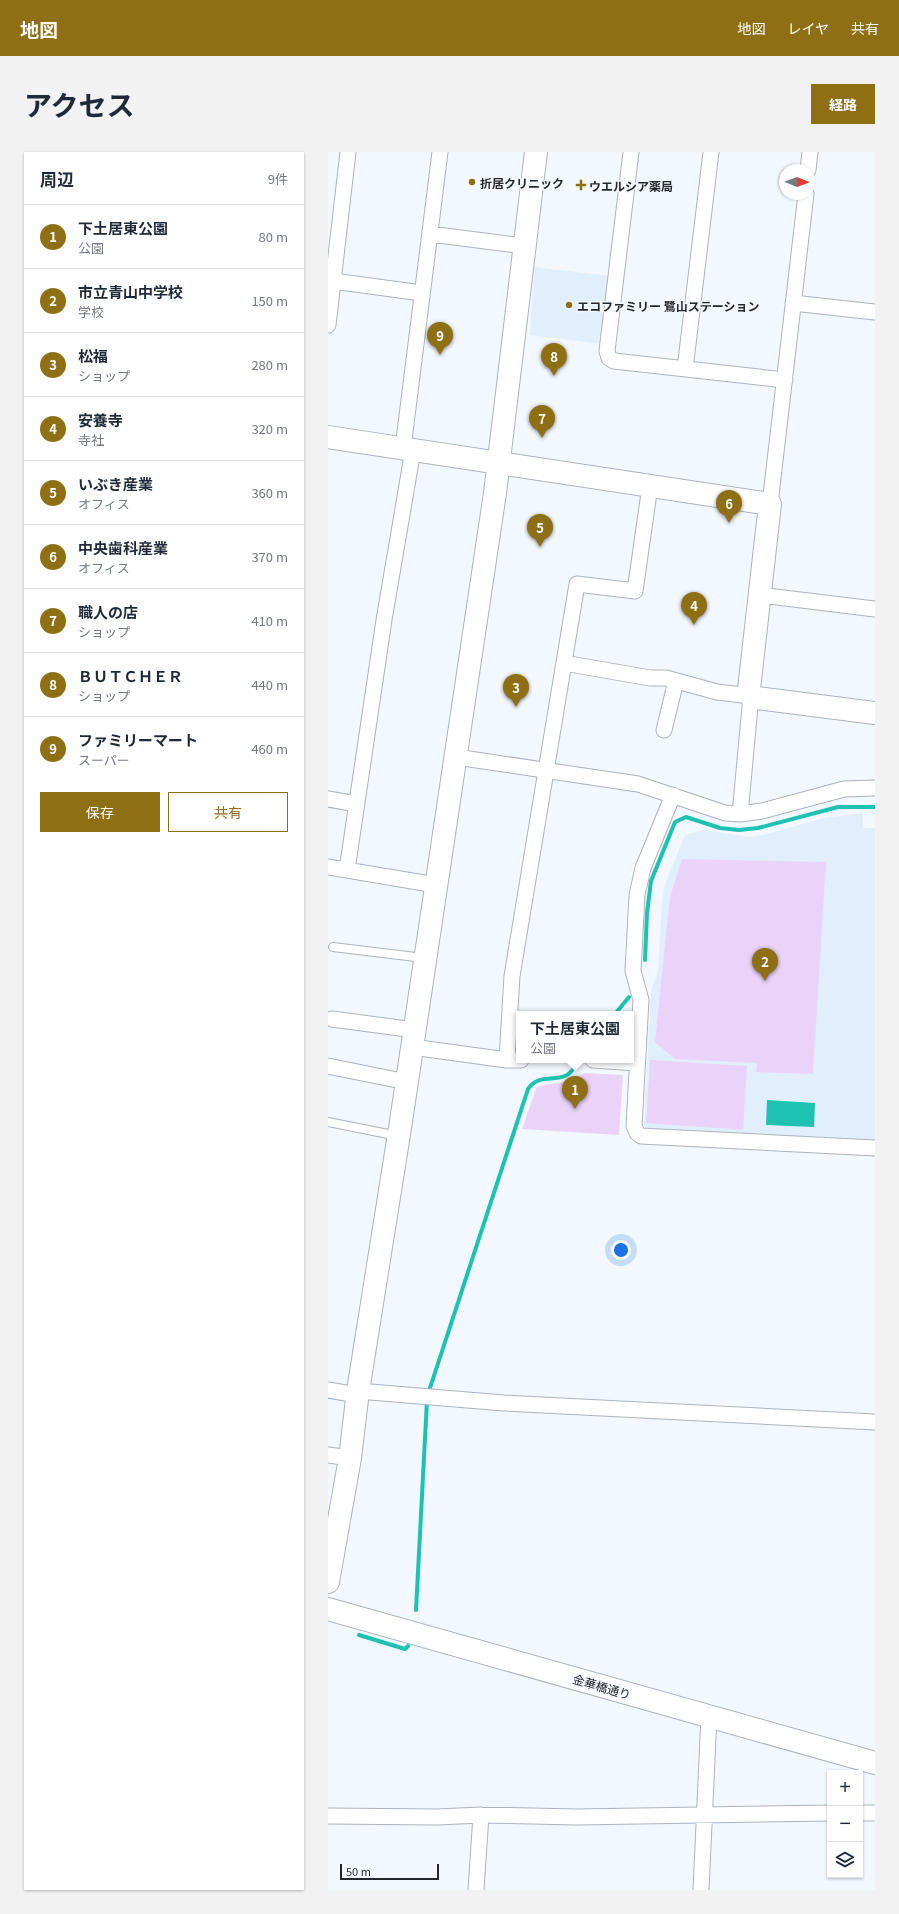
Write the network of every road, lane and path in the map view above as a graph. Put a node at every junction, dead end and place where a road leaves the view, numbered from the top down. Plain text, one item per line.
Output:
1 (348, 152) edge
2 (440, 152) edge
3 (536, 152) edge
4 (631, 152) edge
5 (711, 152) edge
6 (810, 152) edge
7 (809, 164) edge
8 (805, 200) edge
9 (334, 228) edge
10 (430, 234) junction
11 (524, 246) junction
12 (333, 281) junction
13 (422, 293) junction
14 (793, 304) junction
15 (875, 312) edge
16 (328, 325) edge
17 (685, 369) junction
18 (785, 380) junction
19 (328, 437) edge
20 (408, 449) junction
21 (498, 464) junction
22 (650, 486) junction
23 (770, 504) junction
24 (760, 595) junction
25 (875, 609) edge
26 (564, 663) junction
27 (676, 681) junction
28 (751, 696) junction
29 (875, 713) edge
30 (664, 730) dead end
31 (456, 757) junction
32 (546, 770) junction
33 (875, 788) edge
34 (673, 795) junction
35 (328, 799) edge
36 (357, 804) junction
37 (740, 814) junction
38 (328, 867) edge
39 (348, 870) junction
40 (436, 885) junction
41 (333, 947) dead end
42 (425, 958) junction
43 (332, 1019) dead end
44 (413, 1039) junction
45 (514, 1060) edge
46 (634, 1063) edge
47 (638, 1063) junction
48 (328, 1066) edge
49 (407, 1082) junction
50 (328, 1122) edge
51 (398, 1136) junction
52 (875, 1148) edge
53 (328, 1390) edge
54 (358, 1393) junction
55 (875, 1422) edge
56 (328, 1455) edge
57 (350, 1458) junction
58 (328, 1582) edge
59 (328, 1594) edge
60 (328, 1609) edge
61 (709, 1716) junction
62 (875, 1748) edge
63 (875, 1763) edge
64 (827, 1813) edge
65 (863, 1813) edge
66 (875, 1813) edge
67 (480, 1815) junction
68 (328, 1816) edge
69 (706, 1816) junction
70 (476, 1890) edge
71 (701, 1890) edge

1 - 9 street
2 - 10 street
3 - 11 street
4 - 17 street
5 - 17 street
6 - 7 street
8 - 14 street
9 - 12 street
10 - 11 street
10 - 13 street
11 - 21 street
12 - 13 street
12 - 16 street
13 - 20 street
14 - 15 street
14 - 18 street
17 - 18 street
18 - 23 street
19 - 20 street
20 - 21 street
20 - 36 street
21 - 22 street
21 - 31 street
22 - 23 street
22 - 26 street
23 - 24 street
24 - 25 street
24 - 28 street
26 - 27 street
26 - 32 street
27 - 28 street
27 - 30 street
28 - 29 street
28 - 37 street
31 - 32 street
31 - 40 street
32 - 34 street
32 - 45 street
33 - 37 street
34 - 37 street
34 - 47 street
35 - 36 street
36 - 39 street
38 - 39 street
39 - 40 street
40 - 42 street
41 - 42 lane
42 - 44 street
43 - 44 street
44 - 45 street
44 - 49 street
46 - 47 street
47 - 52 street
48 - 49 street
49 - 51 street
50 - 51 lane
51 - 54 street
53 - 54 street
54 - 55 street
54 - 57 street
56 - 57 street
57 - 58 street
59 - 62 street, 金華橋通り
60 - 61 street, 金華橋通り
61 - 63 street, 金華橋通り
61 - 69 street
64 - 69 street
65 - 66 street
67 - 68 street
67 - 69 street
67 - 70 street
69 - 71 street

